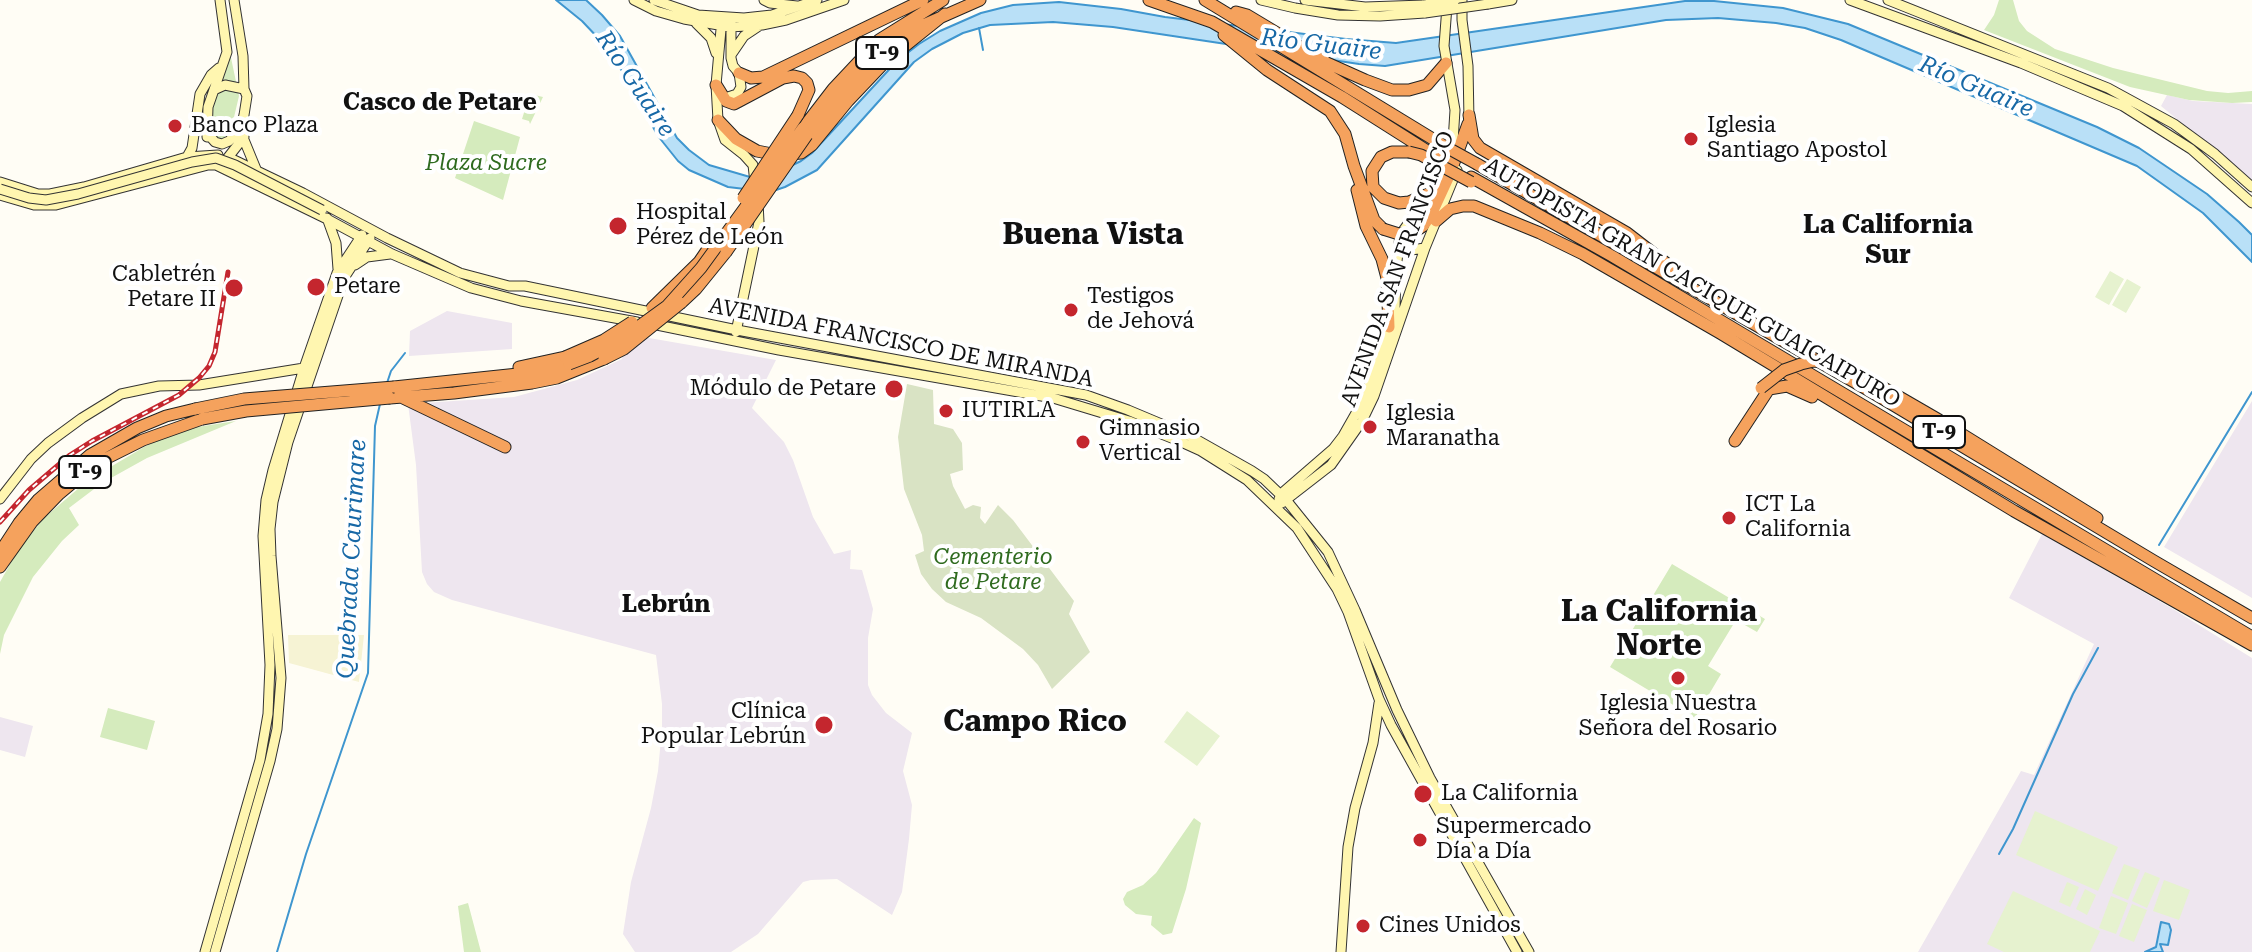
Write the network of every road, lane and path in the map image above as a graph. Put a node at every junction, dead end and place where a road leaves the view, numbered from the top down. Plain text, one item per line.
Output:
1 (220, 0) edge
2 (234, 0) edge
3 (634, 0) edge
4 (654, 0) edge
5 (764, 0) edge
6 (817, 0) edge
7 (844, 0) edge
8 (923, 0) edge
9 (943, 0) edge
10 (980, 0) edge
11 (1149, 0) edge
12 (1261, 0) edge
13 (1305, 0) edge
14 (1447, 0) edge
15 (1455, 0) edge
16 (1462, 0) edge
17 (1512, 0) edge
18 (1850, 0) edge
19 (1888, 0) edge
20 (1210, 2) edge
21 (1327, 4) edge
22 (800, 7) junction
23 (1424, 9) junction
24 (945, 14) junction
25 (1245, 18) junction
26 (1207, 20) junction
27 (695, 22) junction
28 (726, 22) junction
29 (762, 25) junction
30 (879, 40) junction
31 (731, 55) junction
32 (1446, 63) junction
33 (717, 64) junction
34 (222, 66) junction
35 (739, 73) junction
36 (716, 85) joint
37 (244, 89) junction
38 (214, 90) junction
39 (719, 108) junction
40 (798, 115) junction
41 (1469, 120) junction
42 (805, 131) junction
43 (207, 133) junction
44 (242, 134) junction
45 (766, 154) junction
46 (187, 157) junction
47 (207, 160) junction
48 (225, 162) junction
49 (753, 165) junction
50 (1354, 166) junction
51 (256, 169) junction
52 (1471, 180) junction
53 (0, 182) edge
54 (2252, 187) edge
55 (0, 189) edge
56 (1430, 193) junction
57 (0, 195) edge
58 (2252, 203) edge
59 (322, 210) junction
60 (337, 211) junction
61 (329, 220) junction
62 (1436, 221) junction
63 (370, 229) junction
64 (1400, 235) junction
65 (363, 240) junction
66 (1425, 248) junction
67 (392, 254) junction
68 (349, 269) junction
69 (337, 273) junction
70 (1723, 306) junction
71 (1389, 327) junction
72 (737, 330) junction
73 (737, 341) junction
74 (567, 360) junction
75 (304, 368) junction
76 (392, 392) junction
77 (403, 397) junction
78 (198, 414) junction
79 (505, 447) dead end
80 (1284, 498) junction
81 (0, 499) edge
82 (1276, 506) junction
83 (2014, 511) junction
84 (0, 552) edge
85 (2154, 561) junction
86 (0, 567) edge
87 (2252, 618) edge
88 (2252, 637) edge
89 (2252, 645) edge
90 (1379, 699) junction
91 (205, 952) edge
92 (215, 952) edge
93 (1341, 952) edge
94 (1517, 952) edge
95 (1529, 952) edge

1 - 34 street
2 - 37 street
3 - 27 street
4 - 28 street
5 - 22 street
6 - 22 street
7 - 29 street
8 - 35 highway
9 - 30 highway, T-9
10 - 24 highway, T-9
11 - 26 highway, AUTOPISTA GRAN CACIQUE GUAICAIPURO / T-9
12 - 21 street
13 - 21 street
14 - 32 street, AVENIDA SAN FRANCISCO
15 - 23 street, bridge
16 - 41 street, AVENIDA SAN FRANCISCO
17 - 23 street, bridge
18 - 58 street
19 - 54 street
20 - 25 highway, AUTOPISTA GRAN CACIQUE GUAICAIPURO / T-9
21 - 23 street
21 - 23 street
22 - 28 street
24 - 42 highway, T-9
24 - 45 highway
25 - 32 highway
25 - 70 highway, AUTOPISTA GRAN CACIQUE GUAICAIPURO / T-9, bridge
26 - 50 highway
26 - 52 highway, AUTOPISTA GRAN CACIQUE GUAICAIPURO / T-9, bridge
27 - 28 street
27 - 33 street
28 - 29 street
28 - 31 street
28 - 33 street
29 - 31 street
30 - 40 highway, T-9
30 - 42 highway, T-9
31 - 35 street
32 - 56 street, AVENIDA SAN FRANCISCO
33 - 36 street
34 - 38 street
34 - 46 street
35 - 39 street
36 - 39 highway
37 - 38 street
37 - 44 street
38 - 43 street
39 - 40 highway
39 - 45 highway
39 - 49 street
40 - 74 highway, T-9, bridge
41 - 50 highway, bridge
41 - 62 street, AVENIDA SAN FRANCISCO
41 - 70 highway
42 - 74 highway, T-9, bridge
42 - 77 highway, T-9, bridge
43 - 44 street
43 - 47 street
44 - 48 street
44 - 51 street
45 - 49 highway
46 - 47 street
46 - 53 street
47 - 48 street
47 - 57 street
48 - 51 street, AVENIDA FRANCISCO DE MIRANDA
48 - 61 street, AVENIDA FRANCISCO DE MIRANDA
49 - 72 street, bridge
50 - 71 highway
51 - 60 street, AVENIDA FRANCISCO DE MIRANDA
52 - 56 highway, bridge
52 - 88 highway, AUTOPISTA GRAN CACIQUE GUAICAIPURO / T-9
55 - 59 street, bridge
56 - 64 street, AVENIDA SAN FRANCISCO
59 - 60 street
59 - 61 street
60 - 63 street, AVENIDA FRANCISCO DE MIRANDA
61 - 65 street, AVENIDA FRANCISCO DE MIRANDA
61 - 69 street
62 - 66 street, AVENIDA SAN FRANCISCO
62 - 83 highway
63 - 65 street
63 - 72 street, AVENIDA FRANCISCO DE MIRANDA
64 - 66 street
64 - 71 street, AVENIDA SAN FRANCISCO
65 - 67 street, AVENIDA FRANCISCO DE MIRANDA
65 - 68 street
65 - 69 street
66 - 80 street, AVENIDA SAN FRANCISCO
67 - 68 street
67 - 73 street, AVENIDA FRANCISCO DE MIRANDA
68 - 92 street
69 - 75 street
70 - 85 highway, AUTOPISTA GRAN CACIQUE GUAICAIPURO / T-9
71 - 80 street, AVENIDA SAN FRANCISCO
72 - 73 street
72 - 80 street, AVENIDA FRANCISCO DE MIRANDA
73 - 82 street, AVENIDA FRANCISCO DE MIRANDA
74 - 76 highway, T-9
75 - 81 street
75 - 91 street
76 - 77 highway, T-9
76 - 78 highway, T-9, bridge
77 - 79 highway
78 - 84 highway, T-9
78 - 86 highway, T-9
80 - 82 street, AVENIDA SAN FRANCISCO
80 - 95 street, AVENIDA FRANCISCO DE MIRANDA
82 - 90 street, AVENIDA FRANCISCO DE MIRANDA
83 - 85 highway, bridge
83 - 89 highway
85 - 87 highway, AUTOPISTA GRAN CACIQUE GUAICAIPURO / T-9
90 - 93 street
90 - 94 street, AVENIDA FRANCISCO DE MIRANDA

